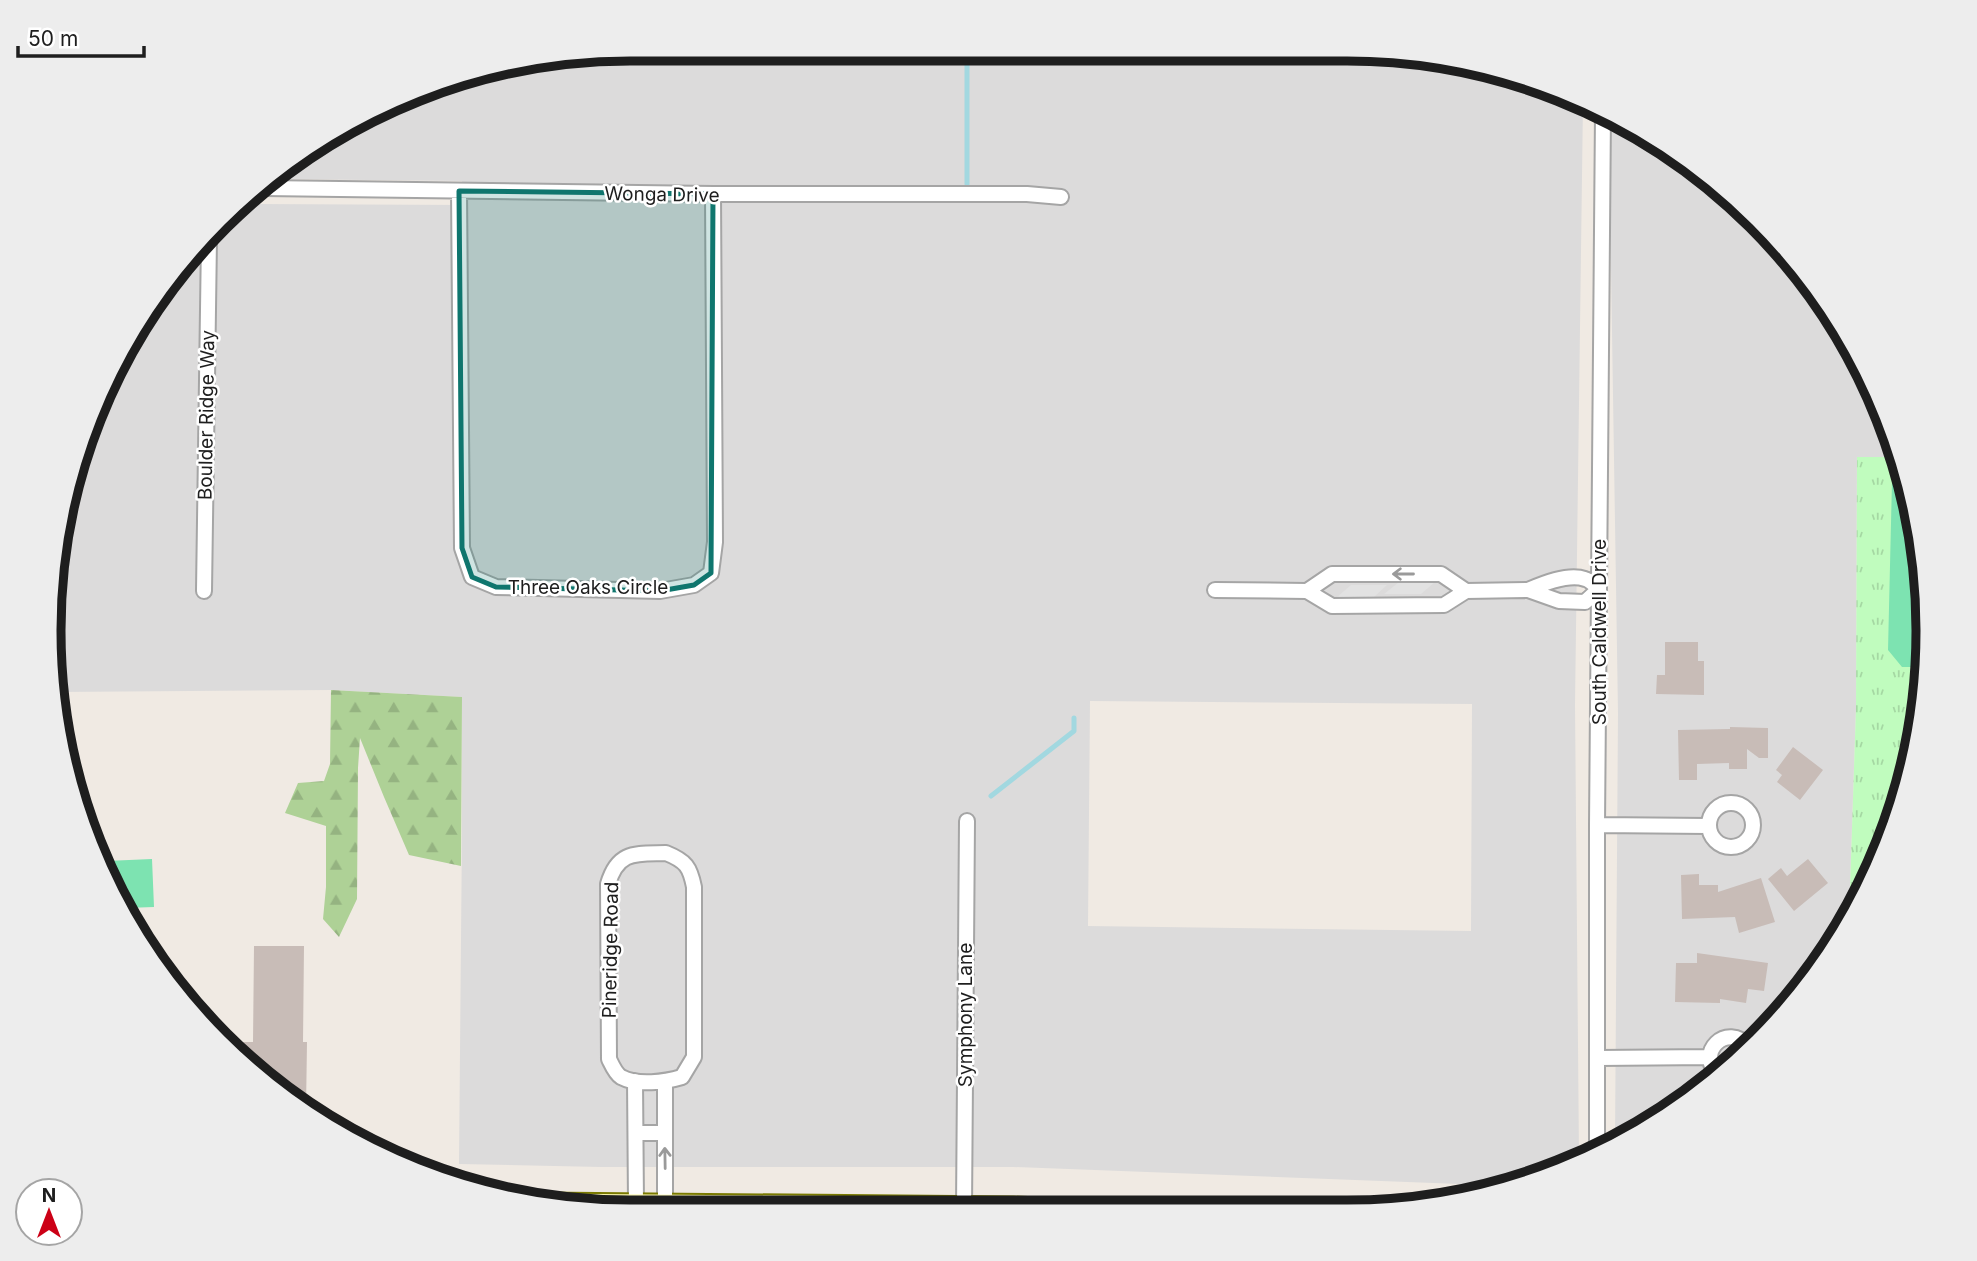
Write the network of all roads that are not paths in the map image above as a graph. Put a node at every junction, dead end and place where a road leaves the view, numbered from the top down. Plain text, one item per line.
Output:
1 (1604, 123) edge
2 (273, 188) edge
3 (458, 191) junction
4 (713, 194) junction
5 (1061, 197) dead end
6 (209, 249) edge
7 (1560, 579) junction
8 (1600, 589) junction
9 (1215, 590) dead end
10 (1307, 590) junction
11 (1466, 590) junction
12 (1528, 590) junction
13 (204, 591) dead end
14 (1559, 601) junction
15 (967, 821) dead end
16 (1597, 825) junction
17 (1708, 826) dead end
18 (1741, 1040) edge
19 (1710, 1057) junction
20 (1598, 1058) junction
21 (1711, 1067) edge
22 (635, 1081) junction
23 (666, 1081) junction
24 (636, 1133) junction
25 (664, 1133) junction
26 (1597, 1141) edge
27 (636, 1200) edge
28 (665, 1200) edge
29 (964, 1200) edge

1 - 8 street, South Caldwell Drive
2 - 3 street, Wonga Drive
3 - 4 street, Wonga Drive
3 - 4 street, Three Oaks Circle
4 - 5 street, Wonga Drive
6 - 13 street, Boulder Ridge Way
7 - 8 street
7 - 12 street
7 - 14 street
8 - 14 street
8 - 16 street, South Caldwell Drive
9 - 10 street
10 - 11 street
11 -> 10 street
11 - 12 street
12 - 14 street
15 - 29 street, Symphony Lane
16 - 17 street
16 - 20 street, South Caldwell Drive
18 - 19 street
19 - 20 street
19 - 21 street
20 - 26 street, South Caldwell Drive
22 - 23 street
22 - 23 street, Pineridge Road
22 - 24 street
23 - 25 street
24 - 25 street
24 - 27 street
28 -> 25 street

